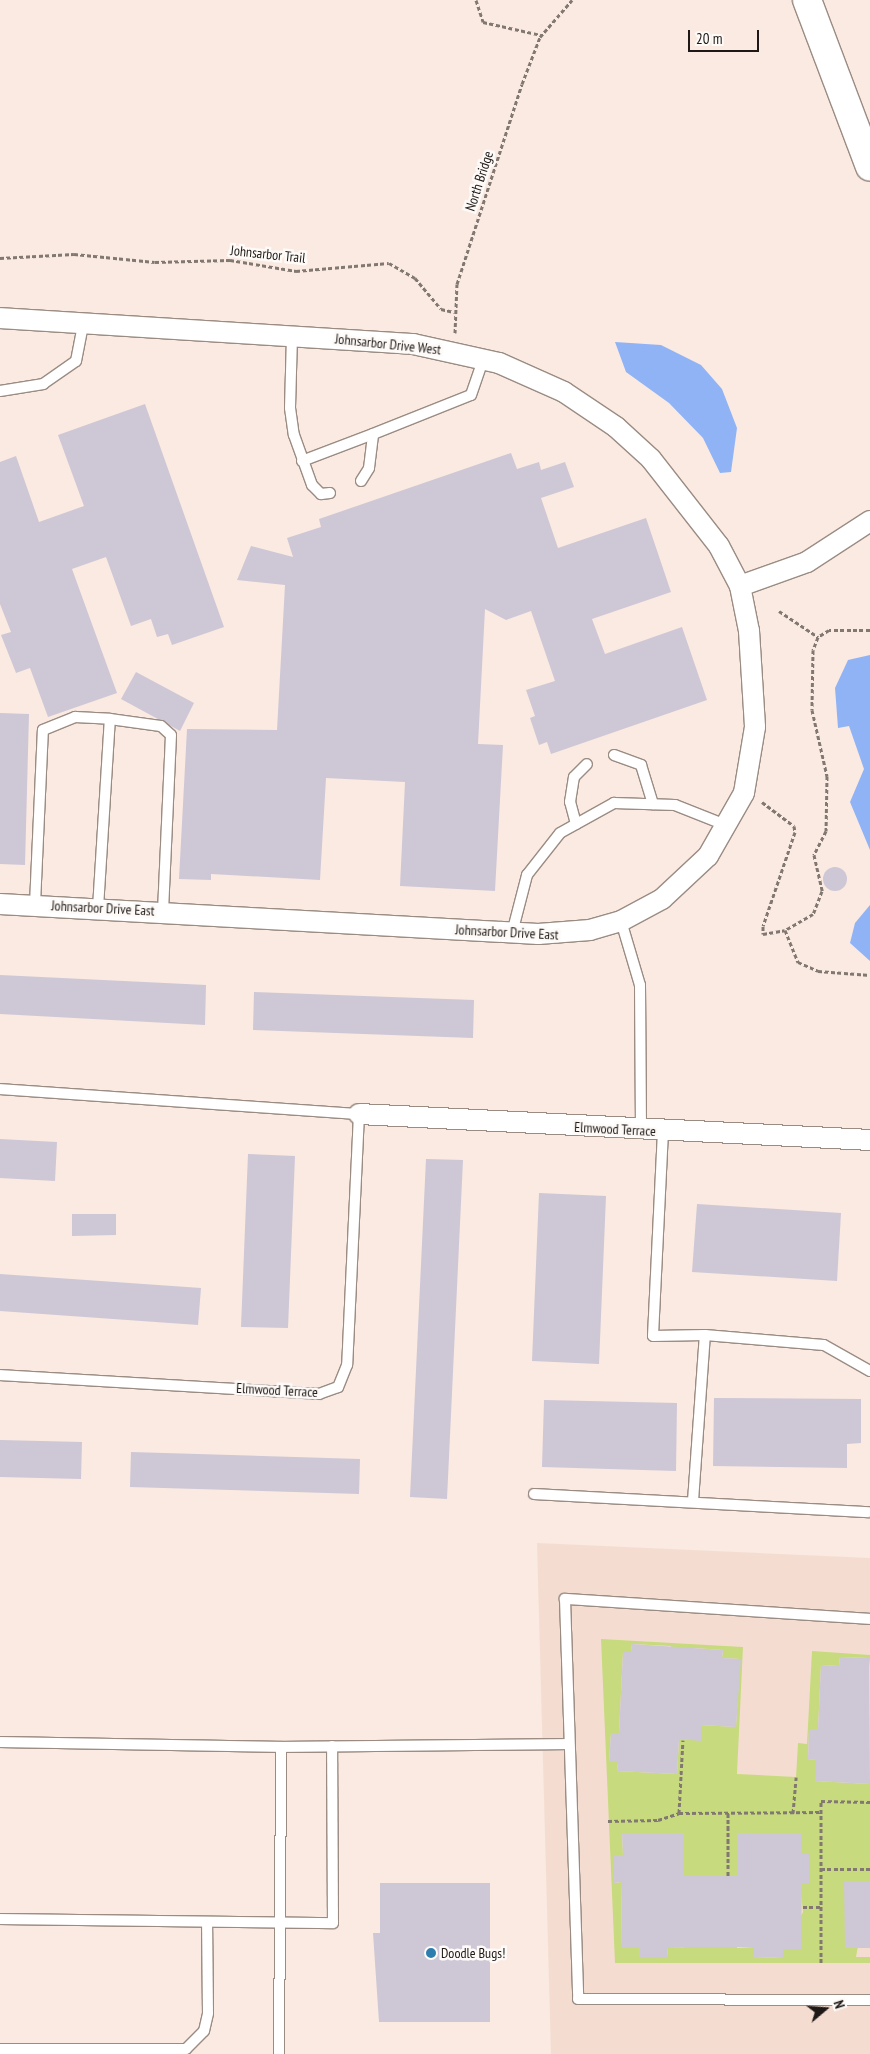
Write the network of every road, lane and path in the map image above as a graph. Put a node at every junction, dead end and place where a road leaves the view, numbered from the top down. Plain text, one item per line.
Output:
1 (476, 0) edge
2 (572, 0) edge
3 (807, 0) edge
4 (541, 35) junction
5 (870, 167) edge
6 (0, 258) edge
7 (454, 312) junction
8 (0, 318) edge
9 (83, 324) junction
10 (455, 335) dead end
11 (292, 336) junction
12 (484, 358) junction
13 (0, 391) edge
14 (373, 434) junction
15 (302, 461) junction
16 (361, 481) dead end
17 (330, 493) dead end
18 (870, 521) edge
19 (740, 586) junction
20 (779, 611) dead end
21 (870, 630) edge
22 (818, 637) junction
23 (110, 719) junction
24 (614, 754) dead end
25 (587, 764) dead end
26 (755, 798) dead end
27 (653, 804) junction
28 (576, 824) junction
29 (728, 827) junction
30 (0, 904) edge
31 (34, 904) junction
32 (98, 908) junction
33 (163, 911) junction
34 (621, 921) junction
35 (785, 930) junction
36 (512, 933) junction
37 (870, 976) edge
38 (0, 1090) edge
39 (359, 1114) junction
40 (641, 1130) junction
41 (663, 1131) junction
42 (870, 1140) edge
43 (706, 1335) junction
44 (870, 1371) edge
45 (0, 1375) edge
46 (534, 1494) dead end
47 (692, 1501) junction
48 (869, 1512) edge
49 (870, 1619) edge
50 (683, 1740) dead end
51 (0, 1742) edge
52 (570, 1744) junction
53 (332, 1746) junction
54 (281, 1747) junction
55 (796, 1777) dead end
56 (870, 1802) edge
57 (821, 1812) junction
58 (679, 1813) junction
59 (728, 1813) junction
60 (793, 1813) junction
61 (608, 1821) dead end
62 (821, 1869) junction
63 (870, 1869) edge
64 (728, 1876) dead end
65 (803, 1907) dead end
66 (821, 1907) junction
67 (0, 1919) edge
68 (207, 1922) junction
69 (280, 1922) junction
70 (820, 1963) dead end
71 (870, 2000) edge
72 (0, 2049) edge
73 (279, 2054) edge

1 - 4 path
2 - 4 path
3 - 5 main road
4 - 7 path, North Bridge
6 - 7 path, Johnsarbor Trail
7 - 10 path
8 - 9 street, Johnsarbor Drive West
9 - 11 street, Johnsarbor Drive West
9 - 13 lane
11 - 12 street, Johnsarbor Drive West
11 - 15 lane
12 - 14 lane
12 - 19 street, Johnsarbor Drive West
14 - 15 lane
14 - 16 lane
15 - 17 lane
18 - 19 street
19 - 29 street, Johnsarbor Drive East
20 - 22 path
21 - 22 path
22 - 35 path
23 - 31 lane
23 - 32 lane
23 - 33 lane
24 - 27 lane
25 - 28 lane
26 - 35 path
27 - 28 lane
27 - 29 lane
28 - 36 lane
29 - 34 street, Johnsarbor Drive East
30 - 31 street, Johnsarbor Drive East
31 - 32 street, Johnsarbor Drive East
32 - 33 street, Johnsarbor Drive East
33 - 36 street, Johnsarbor Drive East
34 - 36 street, Johnsarbor Drive East
34 - 40 lane
35 - 37 path
38 - 39 lane, Elmwood Terrace
39 - 40 street, Elmwood Terrace
39 - 45 lane, Elmwood Terrace
40 - 41 street, Elmwood Terrace
41 - 42 street, Elmwood Terrace
41 - 43 lane
43 - 44 lane
43 - 47 lane
46 - 47 lane
47 - 48 lane
49 - 52 lane
50 - 58 path
51 - 54 lane
52 - 53 lane
52 - 71 lane
53 - 54 lane
53 - 69 lane
54 - 69 lane
55 - 60 path
56 - 57 path
57 - 60 path
57 - 62 path
58 - 59 path
58 - 61 path
59 - 60 path
59 - 64 path
62 - 63 path
62 - 66 path
65 - 66 path
66 - 70 path
67 - 68 lane
68 - 69 lane
68 - 72 lane
69 - 73 lane

